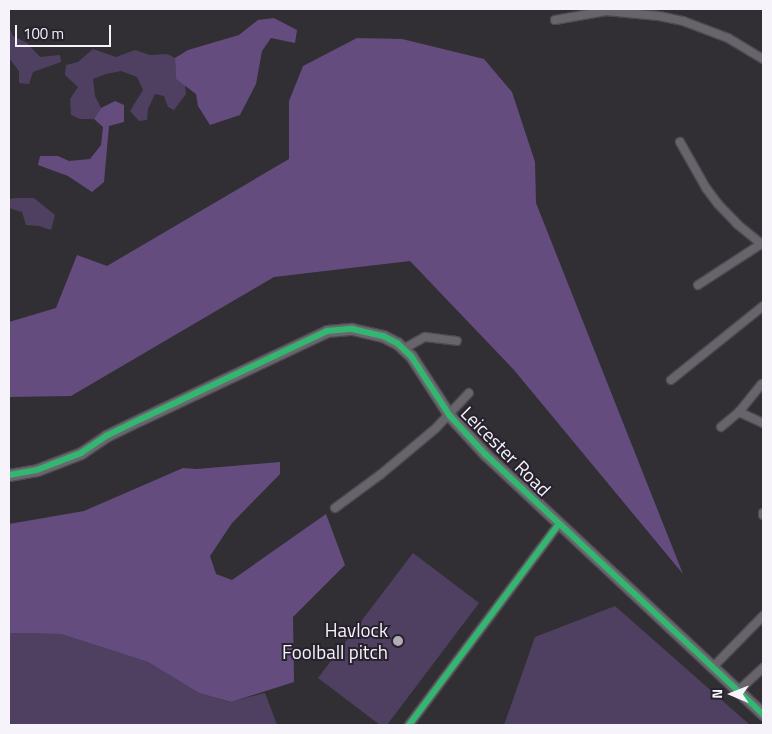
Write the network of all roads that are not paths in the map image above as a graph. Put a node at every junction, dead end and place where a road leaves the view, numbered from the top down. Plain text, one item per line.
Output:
1 (555, 20) dead end
2 (763, 58) edge
3 (680, 142) dead end
4 (762, 245) edge
5 (698, 285) dead end
6 (763, 306) edge
7 (456, 341) dead end
8 (405, 348) junction
9 (671, 380) dead end
10 (762, 384) dead end
11 (470, 393) dead end
12 (739, 412) junction
13 (450, 416) junction
14 (763, 423) edge
15 (721, 427) dead end
16 (9, 475) edge
17 (335, 508) dead end
18 (559, 524) junction
19 (763, 616) edge
20 (712, 668) junction
21 (763, 668) edge
22 (738, 691) junction
23 (763, 714) edge
24 (409, 725) edge

1 - 2 street
3 - 4 street
4 - 5 street
6 - 9 street
7 - 8 street
8 - 13 street, Leicester Road
8 - 16 street, Leicester Road
10 - 12 street
11 - 13 street
12 - 14 street
12 - 15 street
13 - 17 street
13 - 18 street, Leicester Road
18 - 20 street, Leicester Road
18 - 24 street
19 - 20 street
20 - 22 street, Leicester Road
21 - 22 street
22 - 23 street, Leicester Road

